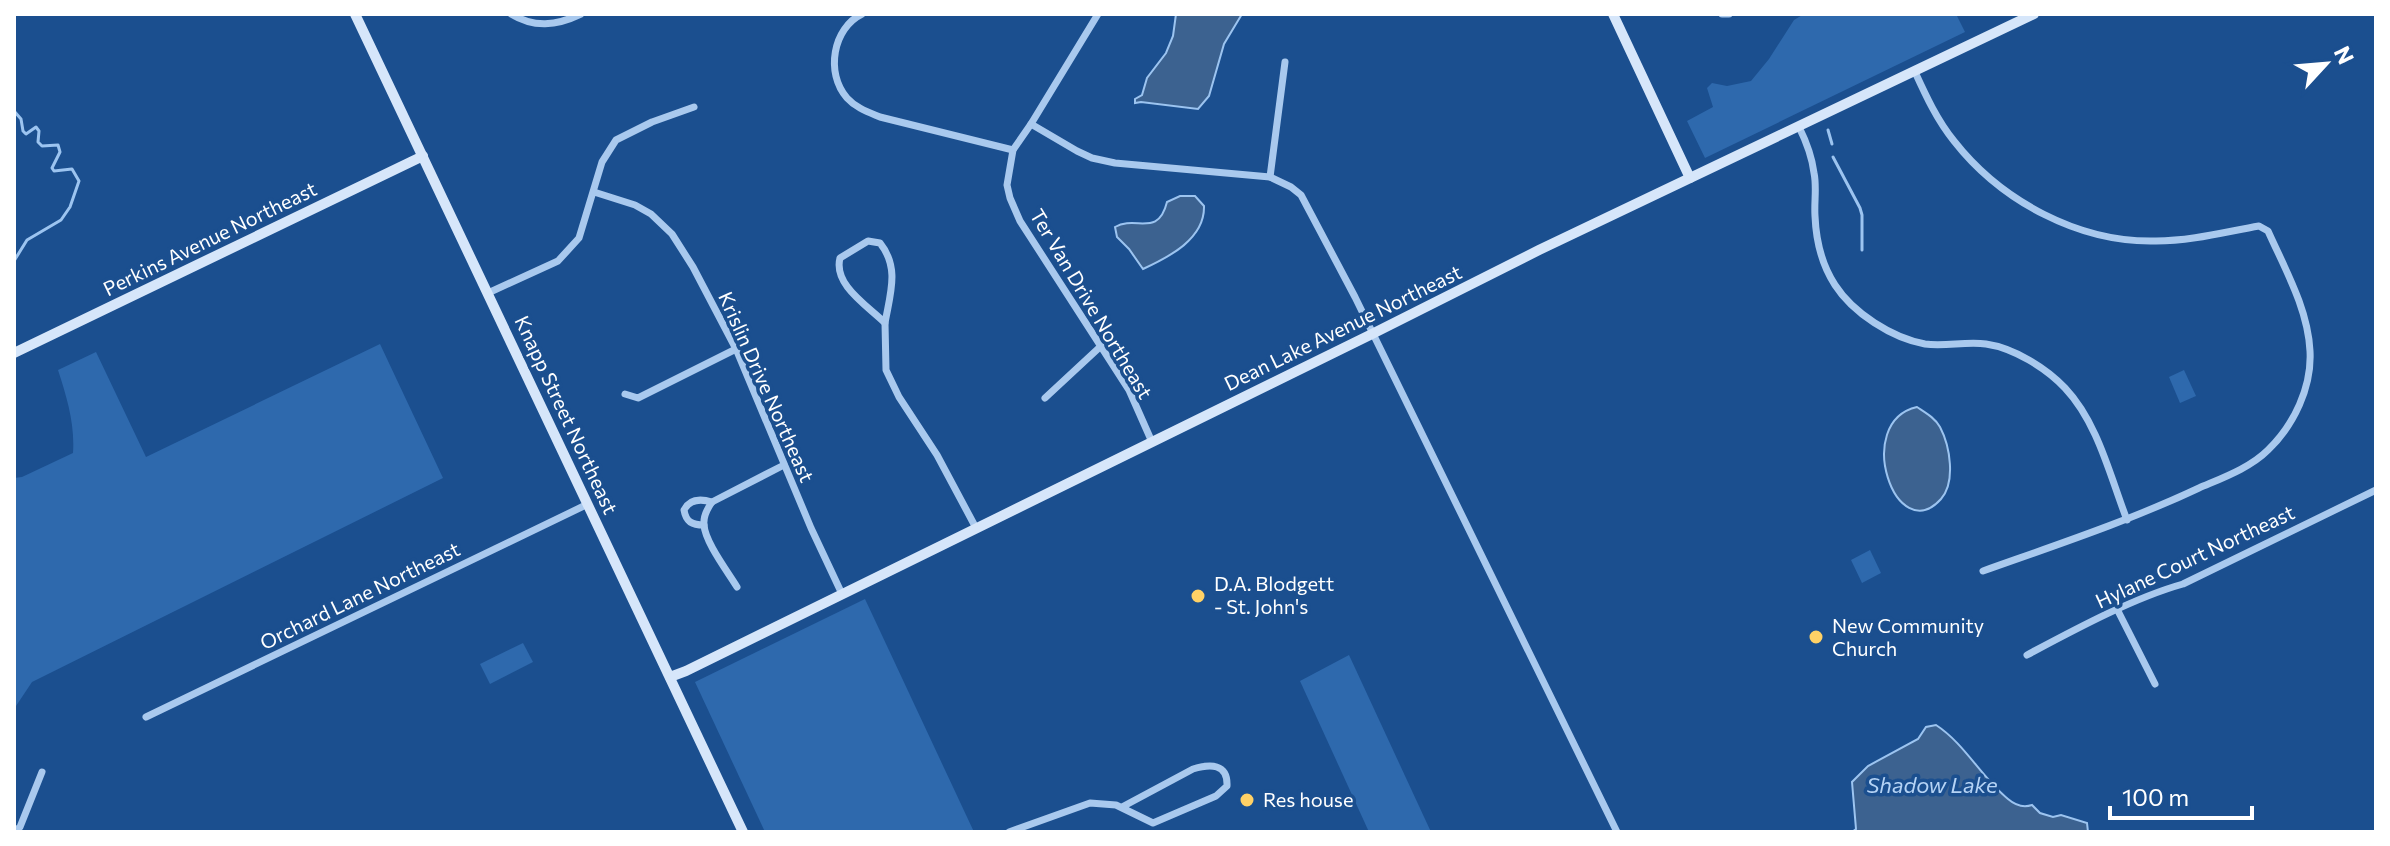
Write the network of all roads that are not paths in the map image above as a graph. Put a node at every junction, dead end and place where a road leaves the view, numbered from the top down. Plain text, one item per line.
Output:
1 (355, 14) edge
2 (511, 14) edge
3 (581, 14) edge
4 (862, 14) edge
5 (1098, 14) edge
6 (1613, 14) edge
7 (1722, 14) edge
8 (1729, 14) edge
9 (2034, 14) edge
10 (1285, 62) dead end
11 (1915, 72) junction
12 (694, 107) dead end
13 (1031, 124) junction
14 (1799, 127) junction
15 (1013, 150) junction
16 (423, 156) junction
17 (1270, 177) junction
18 (1690, 178) junction
19 (594, 192) junction
20 (488, 293) junction
21 (885, 323) junction
22 (1372, 334) junction
23 (1101, 346) junction
24 (736, 349) junction
25 (14, 353) edge
26 (625, 394) dead end
27 (1045, 398) dead end
28 (1152, 442) junction
29 (784, 465) junction
30 (2376, 490) edge
31 (712, 502) junction
32 (588, 504) junction
33 (2127, 520) junction
34 (704, 525) junction
35 (976, 528) junction
36 (1983, 571) dead end
37 (737, 587) dead end
38 (842, 594) junction
39 (2118, 611) junction
40 (2027, 655) dead end
41 (670, 677) junction
42 (2155, 684) dead end
43 (146, 717) dead end
44 (42, 772) dead end
45 (1122, 807) junction
46 (14, 832) edge
47 (743, 832) edge
48 (1009, 832) edge
49 (1617, 832) edge

1 - 16 main road, Knapp Street Northeast
2 - 3 street
4 - 15 street
5 - 13 street, Ter Van Drive Northeast
6 - 18 main road
7 - 8 street
9 - 11 main road, Dean Lake Avenue Northeast
10 - 17 street
11 - 14 main road, Dean Lake Avenue Northeast
11 - 33 street
12 - 19 street
13 - 15 street, Ter Van Drive Northeast
13 - 17 street
14 - 18 main road, Dean Lake Avenue Northeast
14 - 33 street
15 - 23 street, Ter Van Drive Northeast
16 - 20 main road, Knapp Street Northeast
16 - 25 main road, Perkins Avenue Northeast
17 - 22 street
18 - 22 main road, Dean Lake Avenue Northeast
19 - 20 street
19 - 24 street, Krislin Drive Northeast
20 - 32 main road, Knapp Street Northeast
21 - 21 street
21 - 35 street
22 - 28 main road, Dean Lake Avenue Northeast
22 - 49 street
23 - 27 street
23 - 28 street, Ter Van Drive Northeast
24 - 26 street
24 - 29 street, Krislin Drive Northeast
28 - 35 main road, Dean Lake Avenue Northeast
29 - 31 street
29 - 38 street, Krislin Drive Northeast
30 - 39 street, Hylane Court Northeast
31 - 34 street
31 - 34 street
32 - 41 main road, Knapp Street Northeast
32 - 43 street, Orchard Lane Northeast
33 - 36 street
34 - 37 street
35 - 38 main road, Dean Lake Avenue Northeast
38 - 41 main road, Dean Lake Avenue Northeast
39 - 40 street, Hylane Court Northeast
39 - 42 street
41 - 47 main road, Knapp Street Northeast
44 - 46 street
45 - 45 street
45 - 48 street

